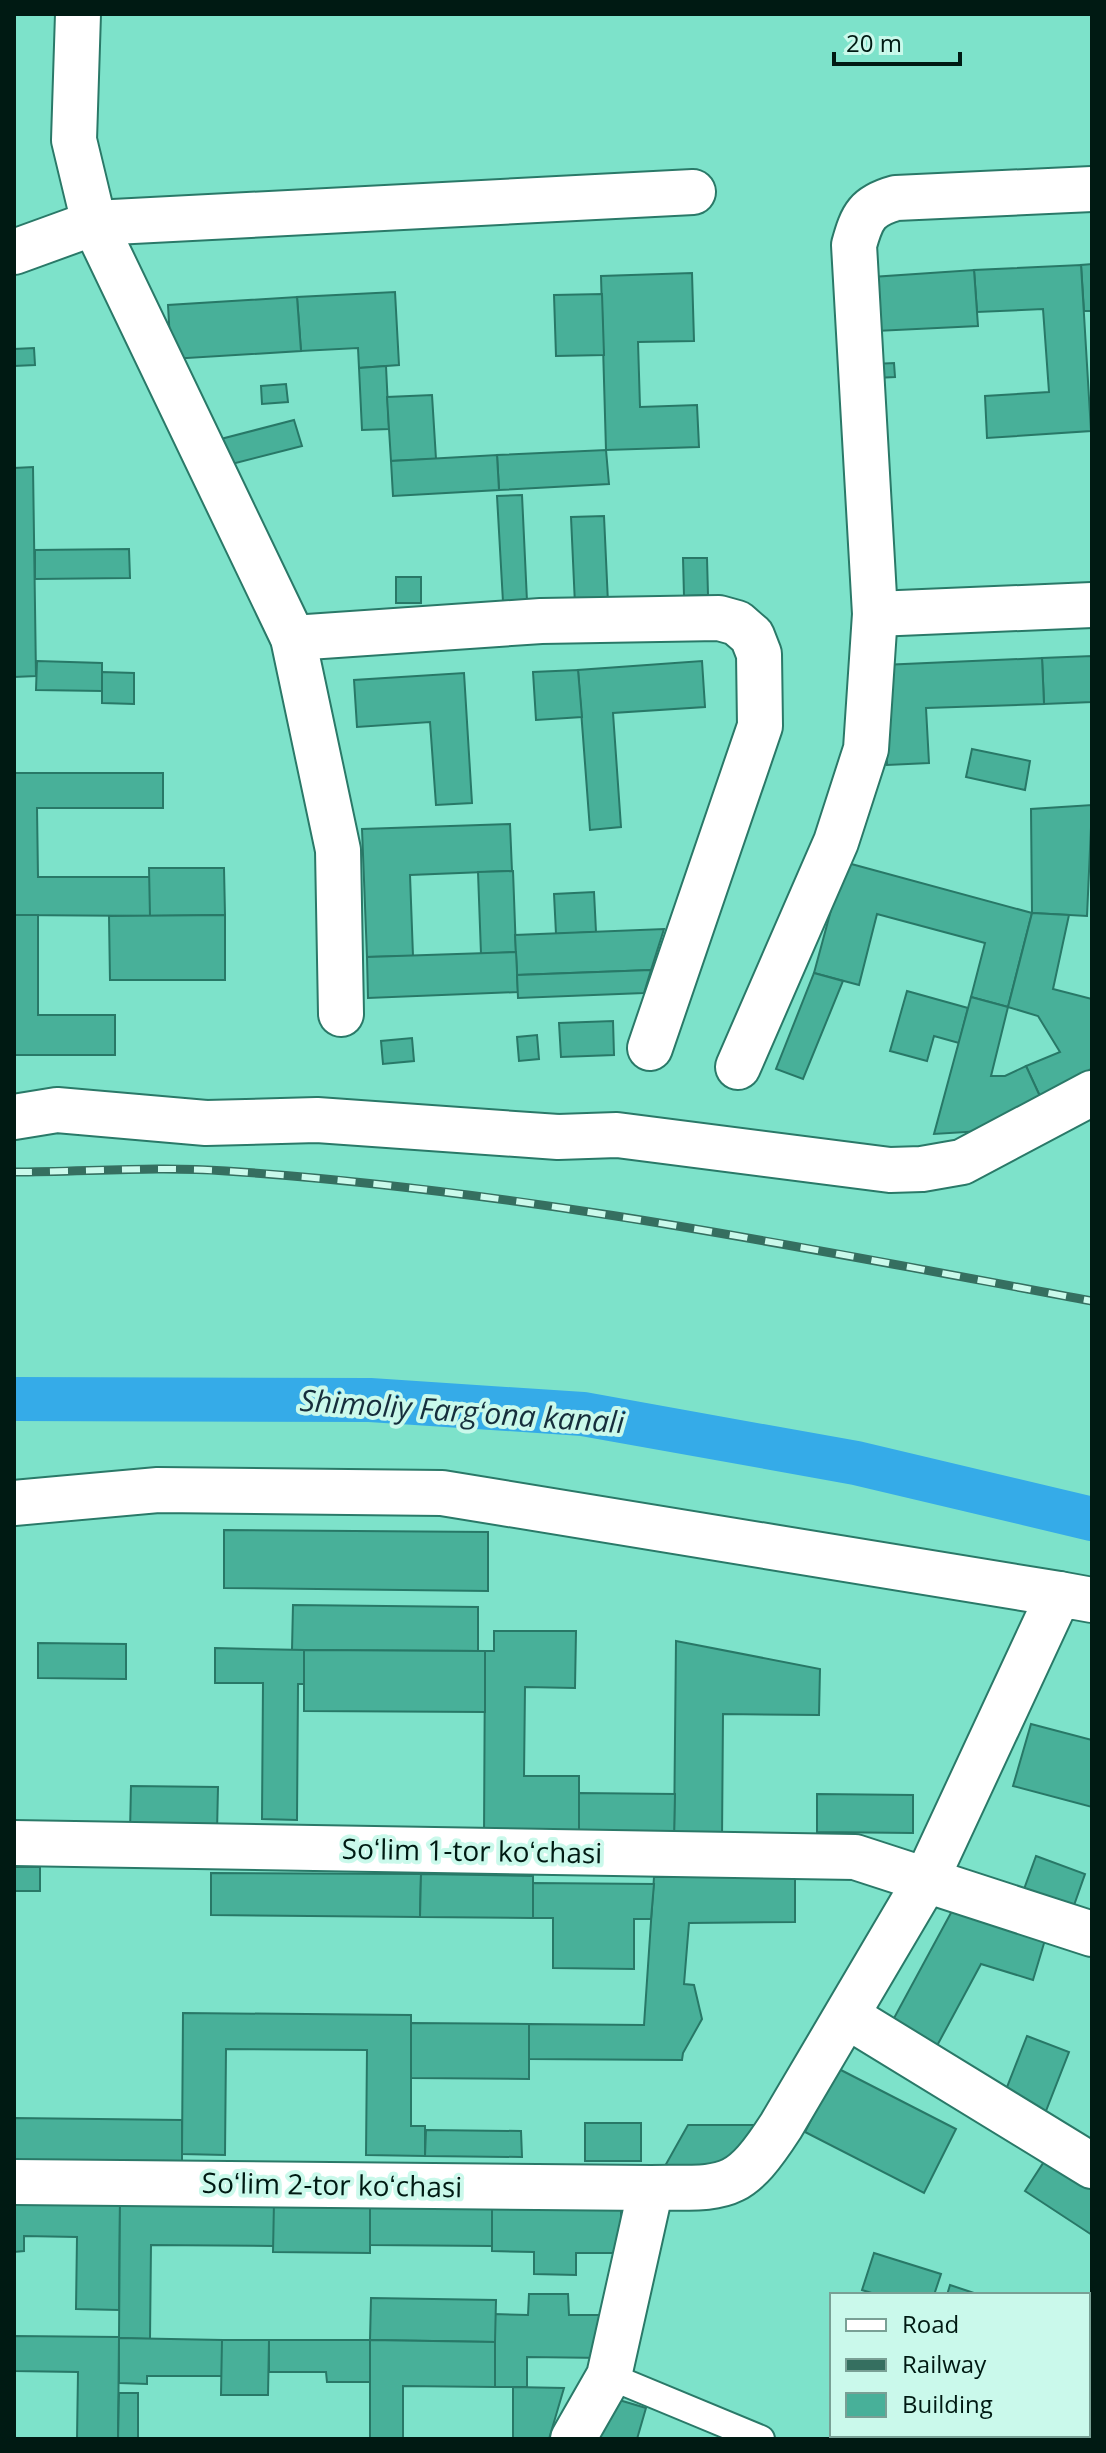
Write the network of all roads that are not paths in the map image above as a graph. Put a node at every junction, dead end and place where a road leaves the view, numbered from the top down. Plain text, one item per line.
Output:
1 (78, 14) edge
2 (1092, 189) edge
3 (693, 192) dead end
4 (94, 223) junction
5 (14, 252) edge
6 (1092, 605) edge
7 (875, 614) junction
8 (293, 638) junction
9 (341, 1014) dead end
10 (650, 1048) dead end
11 (738, 1067) dead end
12 (1092, 1093) edge
13 (14, 1117) edge
14 (14, 1503) edge
15 (1076, 1597) edge
16 (14, 1843) edge
17 (926, 1880) junction
18 (1092, 1934) edge
19 (847, 2016) junction
20 (1092, 2166) edge
21 (14, 2182) edge
22 (651, 2188) junction
23 (609, 2376) junction
24 (573, 2439) edge
25 (761, 2439) edge

1 - 4 street
2 - 7 street
3 - 4 street
4 - 5 street
4 - 8 street
6 - 7 street
7 - 11 street
8 - 9 street
8 - 10 street
12 - 13 street
14 - 15 street
15 - 17 street
16 - 17 street, Soʻlim 1-tor koʻchasi
17 - 18 street, Soʻlim 1-tor koʻchasi
17 - 19 street
19 - 20 street
19 - 22 street, Soʻlim 2-tor koʻchasi
21 - 22 street, Soʻlim 2-tor koʻchasi
22 - 23 street
23 - 24 street
23 - 25 lane

